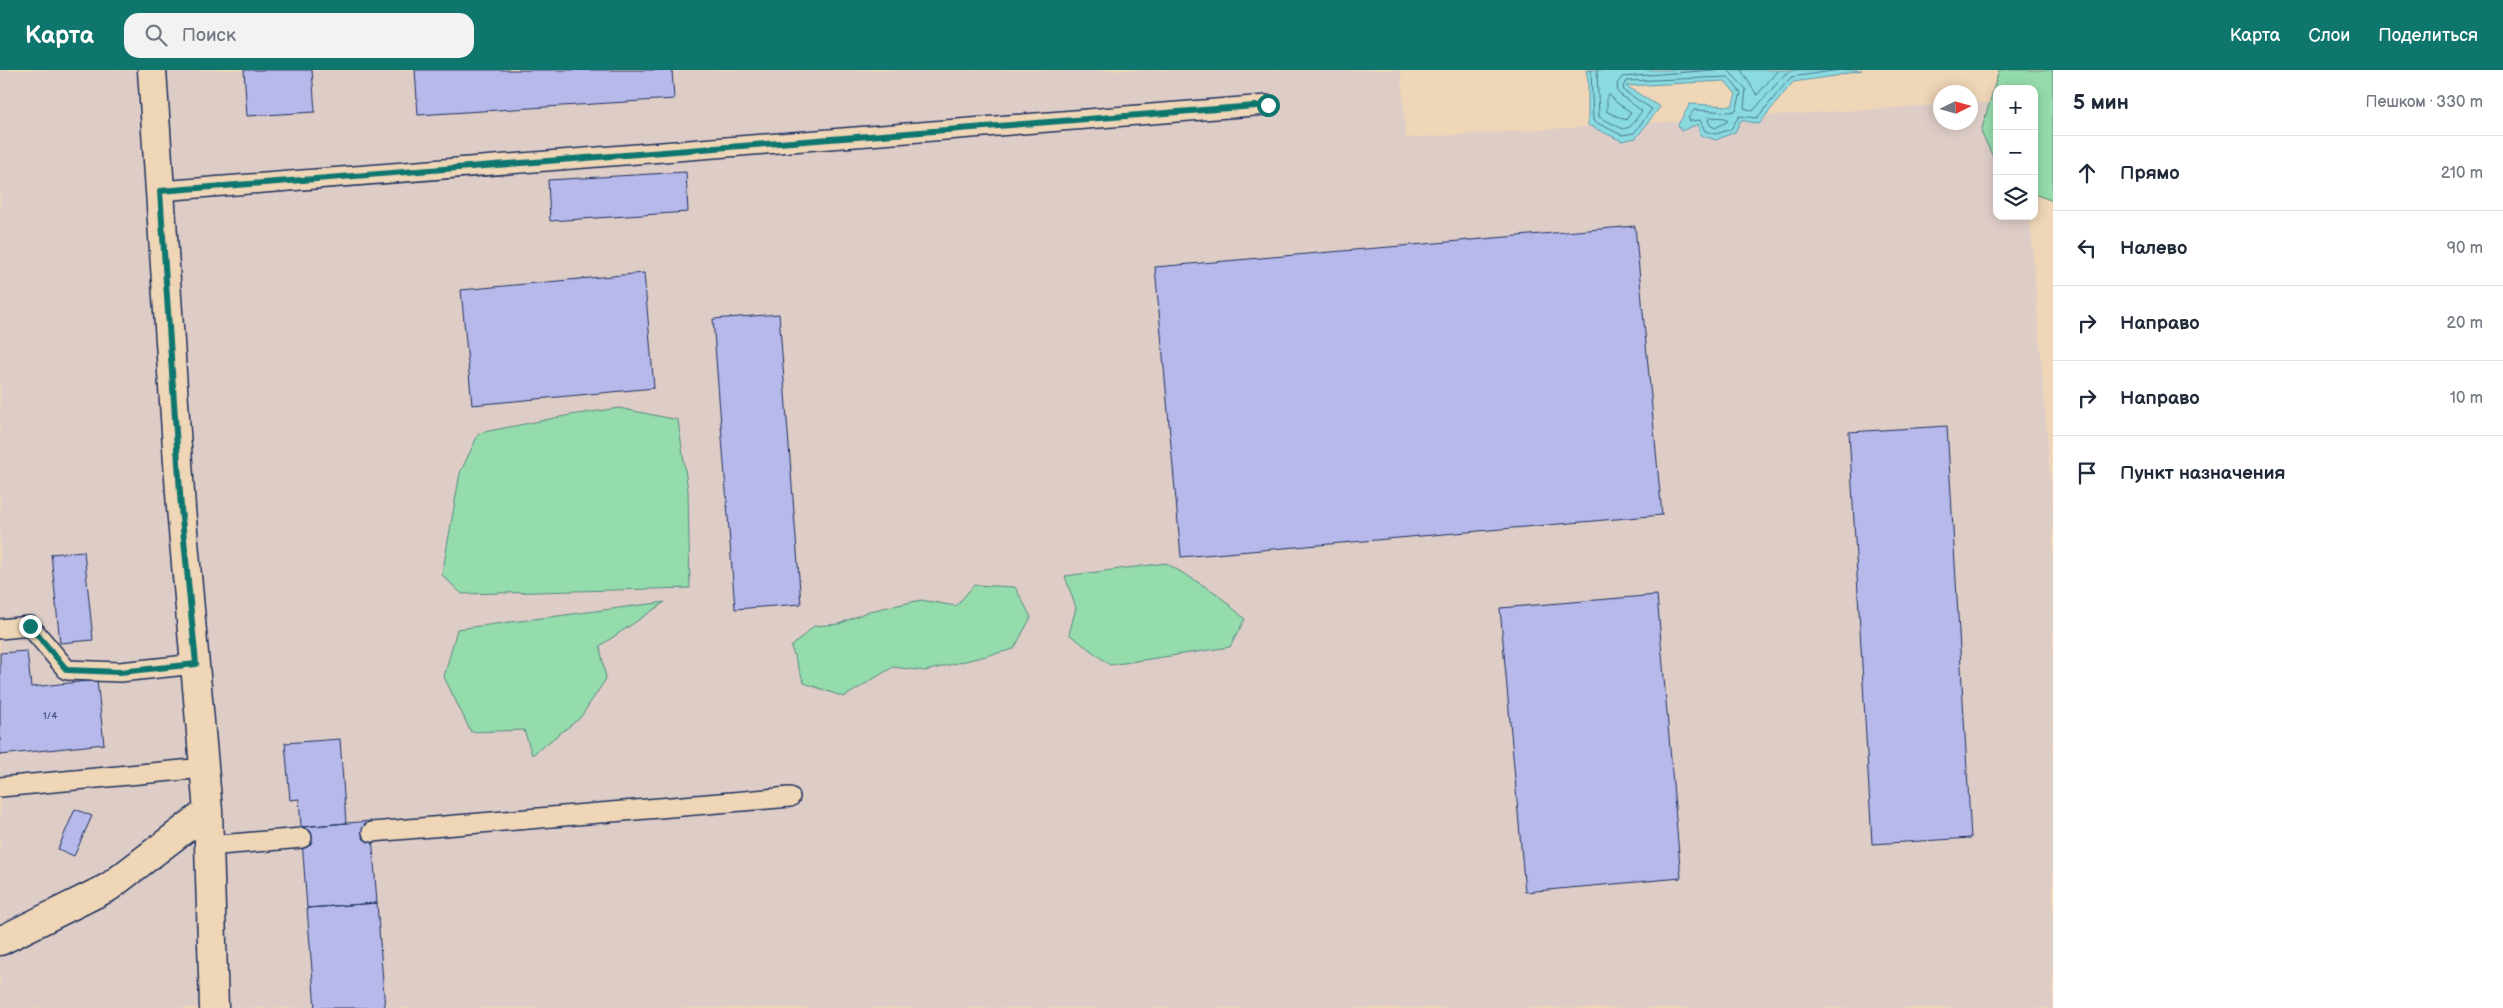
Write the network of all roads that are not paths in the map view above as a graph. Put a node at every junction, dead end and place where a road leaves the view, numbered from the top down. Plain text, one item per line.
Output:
1 (152, 70) edge
2 (1268, 105) dead end
3 (160, 191) junction
4 (0, 629) edge
5 (196, 664) junction
6 (204, 768) junction
7 (0, 787) edge
8 (790, 798) dead end
9 (208, 811) junction
10 (372, 832) dead end
11 (302, 838) dead end
12 (208, 846) junction
13 (0, 941) edge
14 (214, 1008) edge

1 - 3 street
2 - 3 lane
3 - 5 street
4 - 5 lane
5 - 6 street
6 - 7 lane
6 - 9 street
8 - 10 lane
9 - 12 street
9 - 13 street
11 - 12 lane
12 - 14 street

